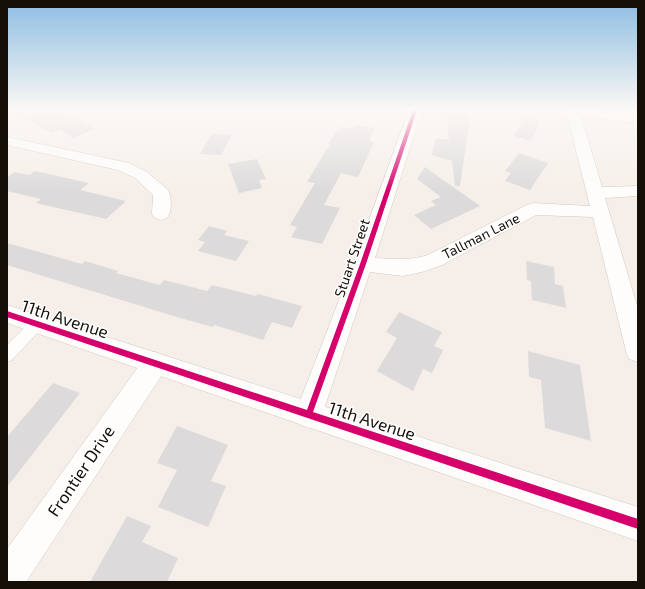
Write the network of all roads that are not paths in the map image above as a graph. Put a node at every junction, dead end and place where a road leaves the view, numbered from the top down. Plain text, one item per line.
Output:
1 (406, 137) edge
2 (579, 137) edge
3 (7, 141) edge
4 (638, 191) edge
5 (598, 203) junction
6 (161, 214) dead end
7 (363, 264) junction
8 (7, 314) edge
9 (37, 324) junction
10 (638, 351) edge
11 (7, 355) edge
12 (155, 364) junction
13 (309, 414) junction
14 (638, 524) edge
15 (7, 579) edge

1 - 7 street, Stuart Street
2 - 5 street
3 - 6 street
4 - 5 street, Tallman Lane
5 - 7 street, Tallman Lane
5 - 10 street
7 - 13 street, Stuart Street
8 - 9 street, 11th Avenue
9 - 11 lane
9 - 12 street, 11th Avenue
12 - 13 street, 11th Avenue
12 - 15 street, Frontier Drive
13 - 14 street, 11th Avenue

